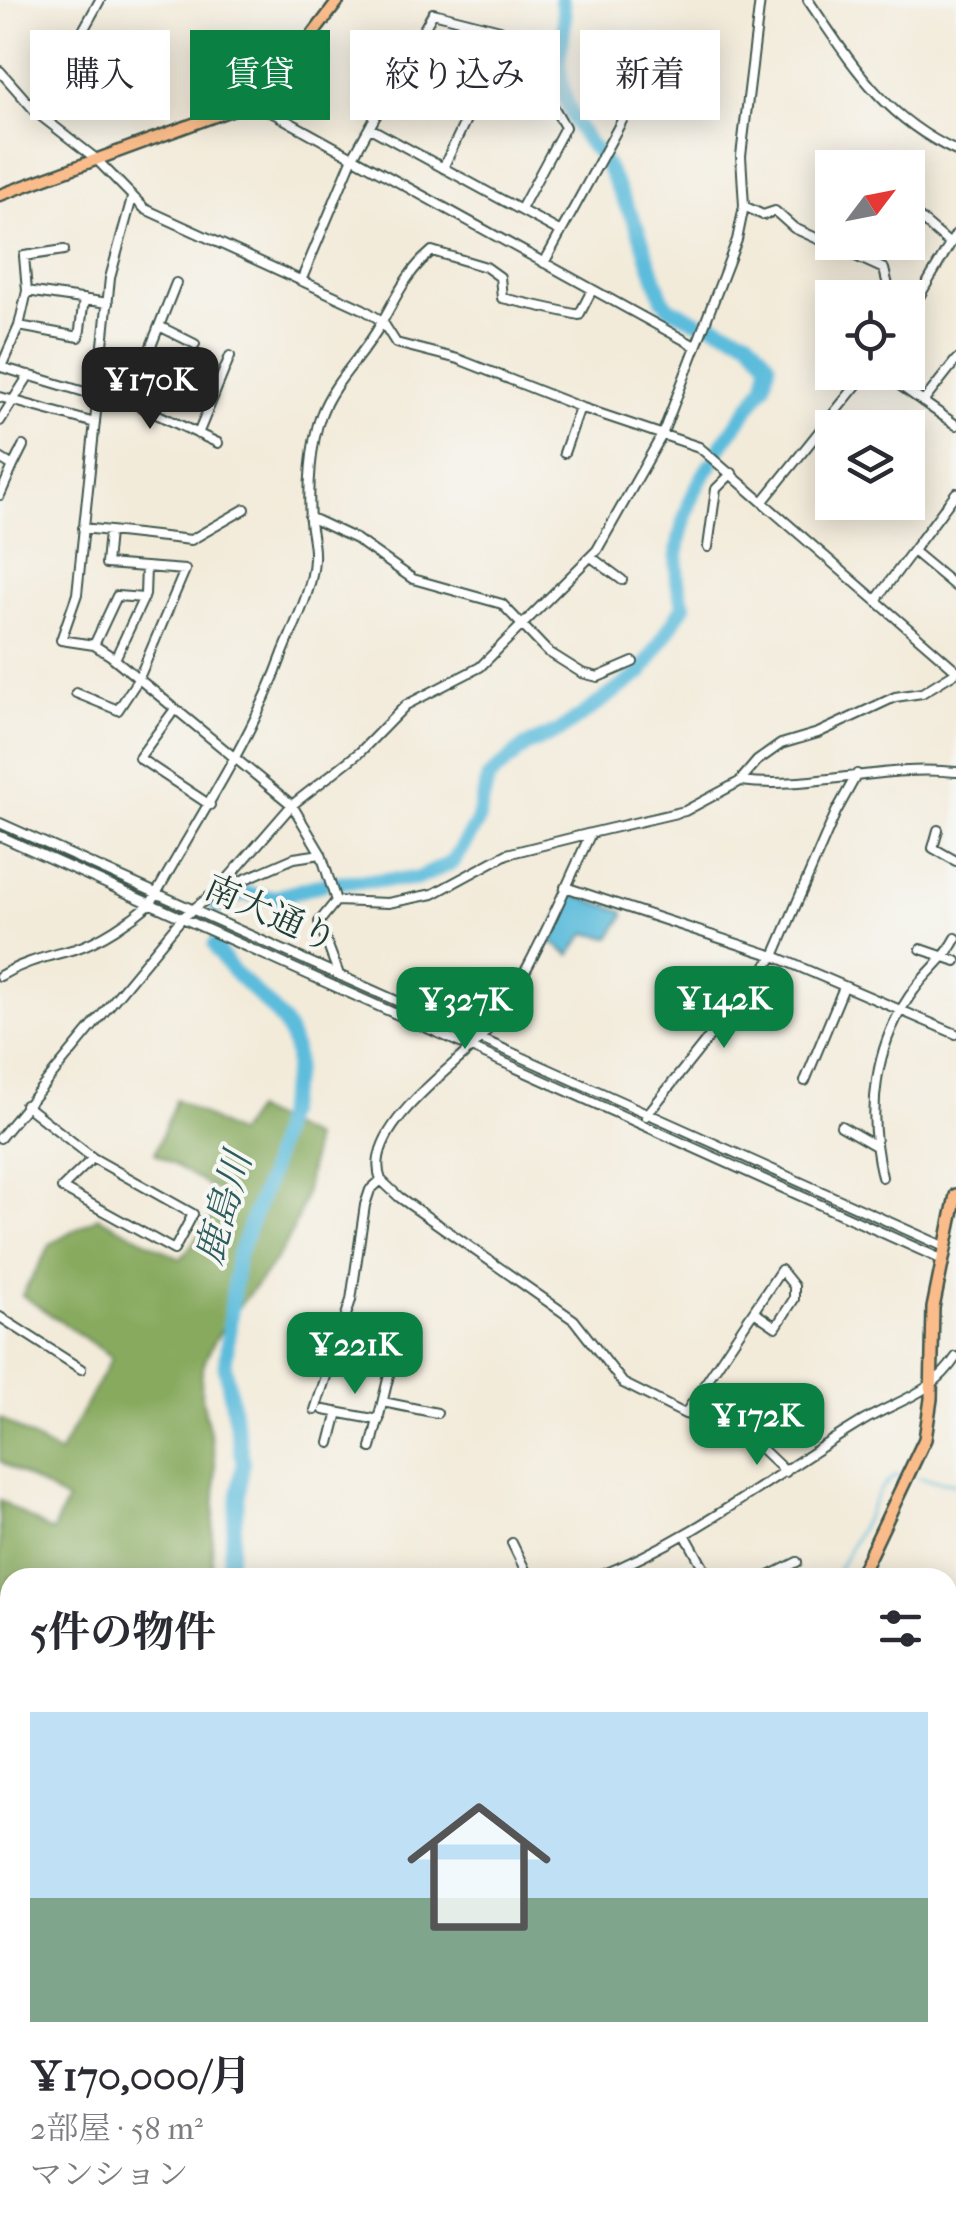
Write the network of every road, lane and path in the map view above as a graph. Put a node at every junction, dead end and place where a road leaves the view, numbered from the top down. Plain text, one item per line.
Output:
1 (100, 0) edge
2 (339, 0) edge
3 (760, 0) edge
4 (808, 0) edge
5 (83, 30) edge
6 (316, 30) edge
7 (423, 30) edge
8 (500, 30) edge
9 (0, 72) edge
10 (30, 104) edge
11 (560, 119) edge
12 (47, 120) edge
13 (203, 120) edge
14 (286, 120) edge
15 (374, 120) edge
16 (466, 120) edge
17 (622, 120) edge
18 (370, 128) junction
19 (956, 151) edge
20 (95, 158) junction
21 (354, 158) junction
22 (443, 168) junction
23 (0, 194) edge
24 (132, 198) junction
25 (744, 206) junction
26 (521, 209) junction
27 (925, 223) edge
28 (561, 232) junction
29 (956, 234) edge
30 (950, 244) junction
31 (64, 250) dead end
32 (544, 262) junction
33 (887, 280) edge
34 (301, 281) junction
35 (176, 282) dead end
36 (925, 286) edge
37 (592, 290) junction
38 (27, 291) junction
39 (84, 300) junction
40 (108, 303) junction
41 (382, 321) junction
42 (19, 326) junction
43 (159, 326) junction
44 (194, 344) dead end
45 (695, 346) junction
46 (147, 356) junction
47 (230, 356) dead end
48 (956, 360) edge
49 (29, 375) junction
50 (218, 386) junction
51 (853, 390) edge
52 (906, 390) edge
53 (98, 391) junction
54 (0, 397) edge
55 (129, 402) junction
56 (923, 402) junction
57 (11, 404) junction
58 (580, 408) junction
59 (0, 422) edge
60 (95, 424) junction
61 (956, 425) edge
62 (198, 434) junction
63 (662, 435) junction
64 (218, 444) dead end
65 (23, 446) dead end
66 (564, 453) dead end
67 (0, 458) edge
68 (13, 466) junction
69 (732, 473) junction
70 (956, 494) edge
71 (0, 495) edge
72 (764, 500) junction
73 (245, 509) dead end
74 (310, 517) junction
75 (84, 528) junction
76 (109, 532) junction
77 (708, 547) dead end
78 (914, 552) junction
79 (591, 557) junction
80 (146, 567) junction
81 (622, 580) dead end
82 (956, 587) edge
83 (144, 598) junction
84 (876, 600) junction
85 (522, 628) junction
86 (94, 645) junction
87 (115, 659) junction
88 (632, 662) dead end
89 (956, 671) edge
90 (139, 678) junction
91 (76, 693) dead end
92 (175, 709) junction
93 (235, 758) junction
94 (956, 772) edge
95 (857, 774) junction
96 (740, 781) junction
97 (210, 804) junction
98 (292, 805) junction
99 (0, 823) edge
100 (938, 830) dead end
101 (592, 833) junction
102 (0, 836) edge
103 (322, 854) junction
104 (956, 861) edge
105 (565, 886) junction
106 (218, 890) junction
107 (157, 892) junction
108 (336, 901) junction
109 (151, 903) junction
110 (193, 908) junction
111 (182, 918) junction
112 (956, 938) edge
113 (922, 949) dead end
114 (774, 956) junction
115 (945, 957) junction
116 (956, 962) edge
117 (338, 974) junction
118 (0, 976) edge
119 (844, 986) junction
120 (900, 1010) junction
121 (956, 1034) edge
122 (480, 1039) junction
123 (470, 1048) junction
124 (804, 1081) dead end
125 (25, 1104) junction
126 (647, 1114) junction
127 (640, 1124) junction
128 (841, 1126) dead end
129 (0, 1138) edge
130 (874, 1145) junction
131 (94, 1158) junction
132 (882, 1178) dead end
133 (381, 1180) junction
134 (956, 1194) edge
135 (948, 1253) edge
136 (956, 1266) edge
137 (754, 1312) junction
138 (0, 1317) edge
139 (956, 1356) edge
140 (80, 1368) dead end
141 (390, 1375) dead end
142 (930, 1388) junction
143 (384, 1402) junction
144 (338, 1412) junction
145 (437, 1414) dead end
146 (685, 1414) junction
147 (379, 1420) junction
148 (330, 1443) dead end
149 (371, 1448) dead end
150 (786, 1472) junction
151 (686, 1536) junction
152 (512, 1543) dead end
153 (797, 1562) dead end
154 (524, 1568) edge
155 (617, 1568) edge
156 (703, 1568) edge
157 (785, 1568) edge
158 (864, 1568) edge

1 - 5 street
2 - 6 main road
3 - 25 street
4 - 19 street
7 - 8 street
9 - 10 street
11 - 26 street
12 - 20 street
13 - 20 main road
14 - 21 street
15 - 18 street
16 - 22 street
17 - 28 street
18 - 21 street
18 - 22 street
20 - 23 main road
20 - 24 street
21 - 32 street
21 - 34 street
22 - 26 street
24 - 34 street
24 - 40 street
25 - 33 street
25 - 45 street
26 - 28 street
27 - 30 street
28 - 32 street
29 - 30 street
30 - 36 street
31 - 38 street
32 - 37 street
34 - 41 street
35 - 43 street
37 - 41 street
37 - 45 street
38 - 39 street
38 - 42 street
39 - 40 street
39 - 42 street
40 - 53 street
41 - 58 street
41 - 74 street
42 - 49 street
43 - 44 street
43 - 46 street
45 - 63 street
46 - 50 street
46 - 55 street
47 - 50 street
48 - 56 street
49 - 53 street
49 - 57 street
50 - 62 street
51 - 72 street
52 - 56 street
53 - 55 street
53 - 60 street
54 - 57 street
55 - 62 street
56 - 61 street
57 - 59 street
57 - 60 street
58 - 63 street
58 - 66 street
60 - 75 street
62 - 64 street
63 - 69 street
63 - 79 street
65 - 68 street
67 - 68 street
68 - 71 street
69 - 72 street
69 - 77 street
70 - 78 street
72 - 84 street
73 - 76 street
74 - 85 street
74 - 93 street
75 - 76 street
75 - 86 street
76 - 80 street
78 - 82 street
78 - 84 street
79 - 81 street
79 - 85 street
80 - 83 street
80 - 90 street
83 - 86 street
83 - 87 street
84 - 89 street
85 - 88 street
85 - 98 street
86 - 87 street
87 - 90 street
89 - 96 street
90 - 91 street
90 - 92 street
92 - 93 street
92 - 97 street
93 - 97 street
93 - 98 street
94 - 95 street
95 - 96 street
95 - 114 street
96 - 101 street
97 - 107 street
98 - 103 street
98 - 106 street
99 - 107 street, 南大通り
100 - 104 street
101 - 105 street
101 - 108 street
102 - 109 street, 南大通り
103 - 106 street
103 - 108 street
105 - 114 street
105 - 122 street
106 - 110 street
107 - 109 street
107 - 110 street, 南大通り
108 - 117 street
109 - 111 street, 南大通り
109 - 118 street
110 - 111 street
110 - 117 street, 南大通り
111 - 123 street, 南大通り
111 - 125 street
112 - 115 street
113 - 115 street
114 - 119 street
114 - 126 street
115 - 116 street
115 - 120 street
117 - 122 street, 南大通り
119 - 120 street
119 - 124 street
120 - 121 street
120 - 130 street
122 - 123 street
122 - 126 street, 南大通り
123 - 127 street, 南大通り
123 - 133 street
125 - 129 street
125 - 131 street
126 - 127 street
126 - 135 street, 南大通り
127 - 135 street, 南大通り
128 - 130 street
130 - 132 street
131 - 131 street
133 - 144 street
133 - 146 street
134 - 135 highway
135 - 136 highway, 南大通り
135 - 142 highway
137 - 137 street
137 - 146 street
138 - 140 street
139 - 142 street
141 - 143 street
142 - 150 street
142 - 158 highway
143 - 145 street
143 - 147 street
144 - 147 street
144 - 148 street
146 - 150 street
147 - 149 street
150 - 151 street
151 - 155 street
151 - 156 street
152 - 154 street
153 - 157 street

